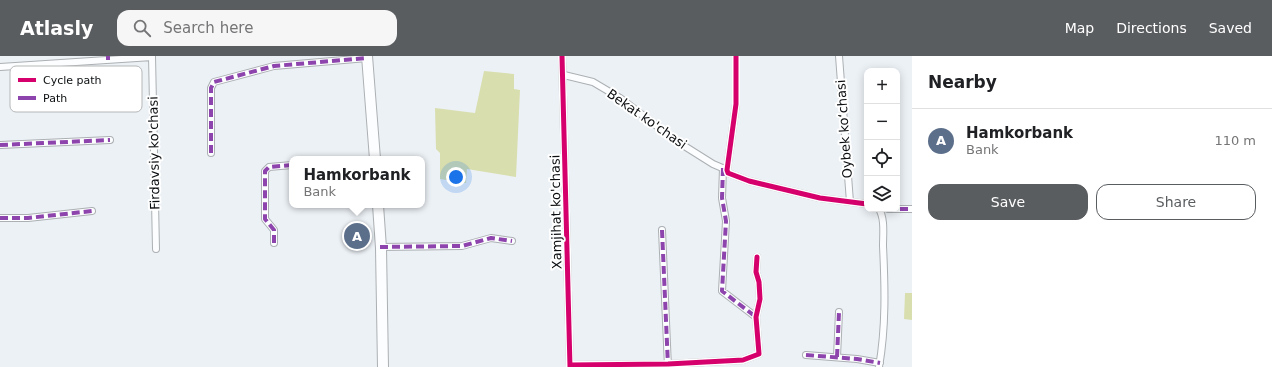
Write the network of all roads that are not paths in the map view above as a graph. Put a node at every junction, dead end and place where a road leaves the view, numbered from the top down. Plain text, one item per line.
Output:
1 (152, 56) edge
2 (562, 56) edge
3 (736, 56) edge
4 (839, 56) edge
5 (367, 57) edge
6 (108, 58) edge
7 (10, 66) edge
8 (12, 66) edge
9 (0, 67) edge
10 (564, 74) junction
11 (110, 140) dead end
12 (0, 145) edge
13 (211, 153) dead end
14 (375, 156) edge
15 (289, 165) edge
16 (725, 169) junction
17 (850, 202) junction
18 (864, 204) edge
19 (378, 208) edge
20 (900, 209) edge
21 (912, 209) edge
22 (92, 211) dead end
23 (880, 212) edge
24 (0, 218) edge
25 (662, 230) dead end
26 (512, 241) dead end
27 (274, 243) dead end
28 (380, 246) junction
29 (156, 250) dead end
30 (757, 257) dead end
31 (839, 312) dead end
32 (756, 317) junction
33 (806, 355) dead end
34 (837, 357) junction
35 (668, 365) edge
36 (880, 365) edge
37 (570, 366) edge
38 (383, 367) edge

1 - 6 street
1 - 29 street, Firdavsiy ko'chasi
2 - 10 street, Xamjihat ko'chasi
3 - 16 street
4 - 17 street, Oybek koʻchasi
5 - 13 street
5 - 14 main road
6 - 8 street
7 - 9 street
10 - 16 street, Bekat ko'chasi
10 - 37 street, Xamjihat ko'chasi
11 - 12 street
15 - 27 street
16 - 17 street, Bekat ko'chasi
16 - 32 street
17 - 18 street, Bekat ko'chasi
19 - 28 main road
20 - 21 street
22 - 24 street
23 - 36 street
25 - 35 street
26 - 28 street
28 - 38 main road
30 - 32 street
31 - 34 street
32 - 35 street
33 - 34 street
34 - 36 street
35 - 37 street

